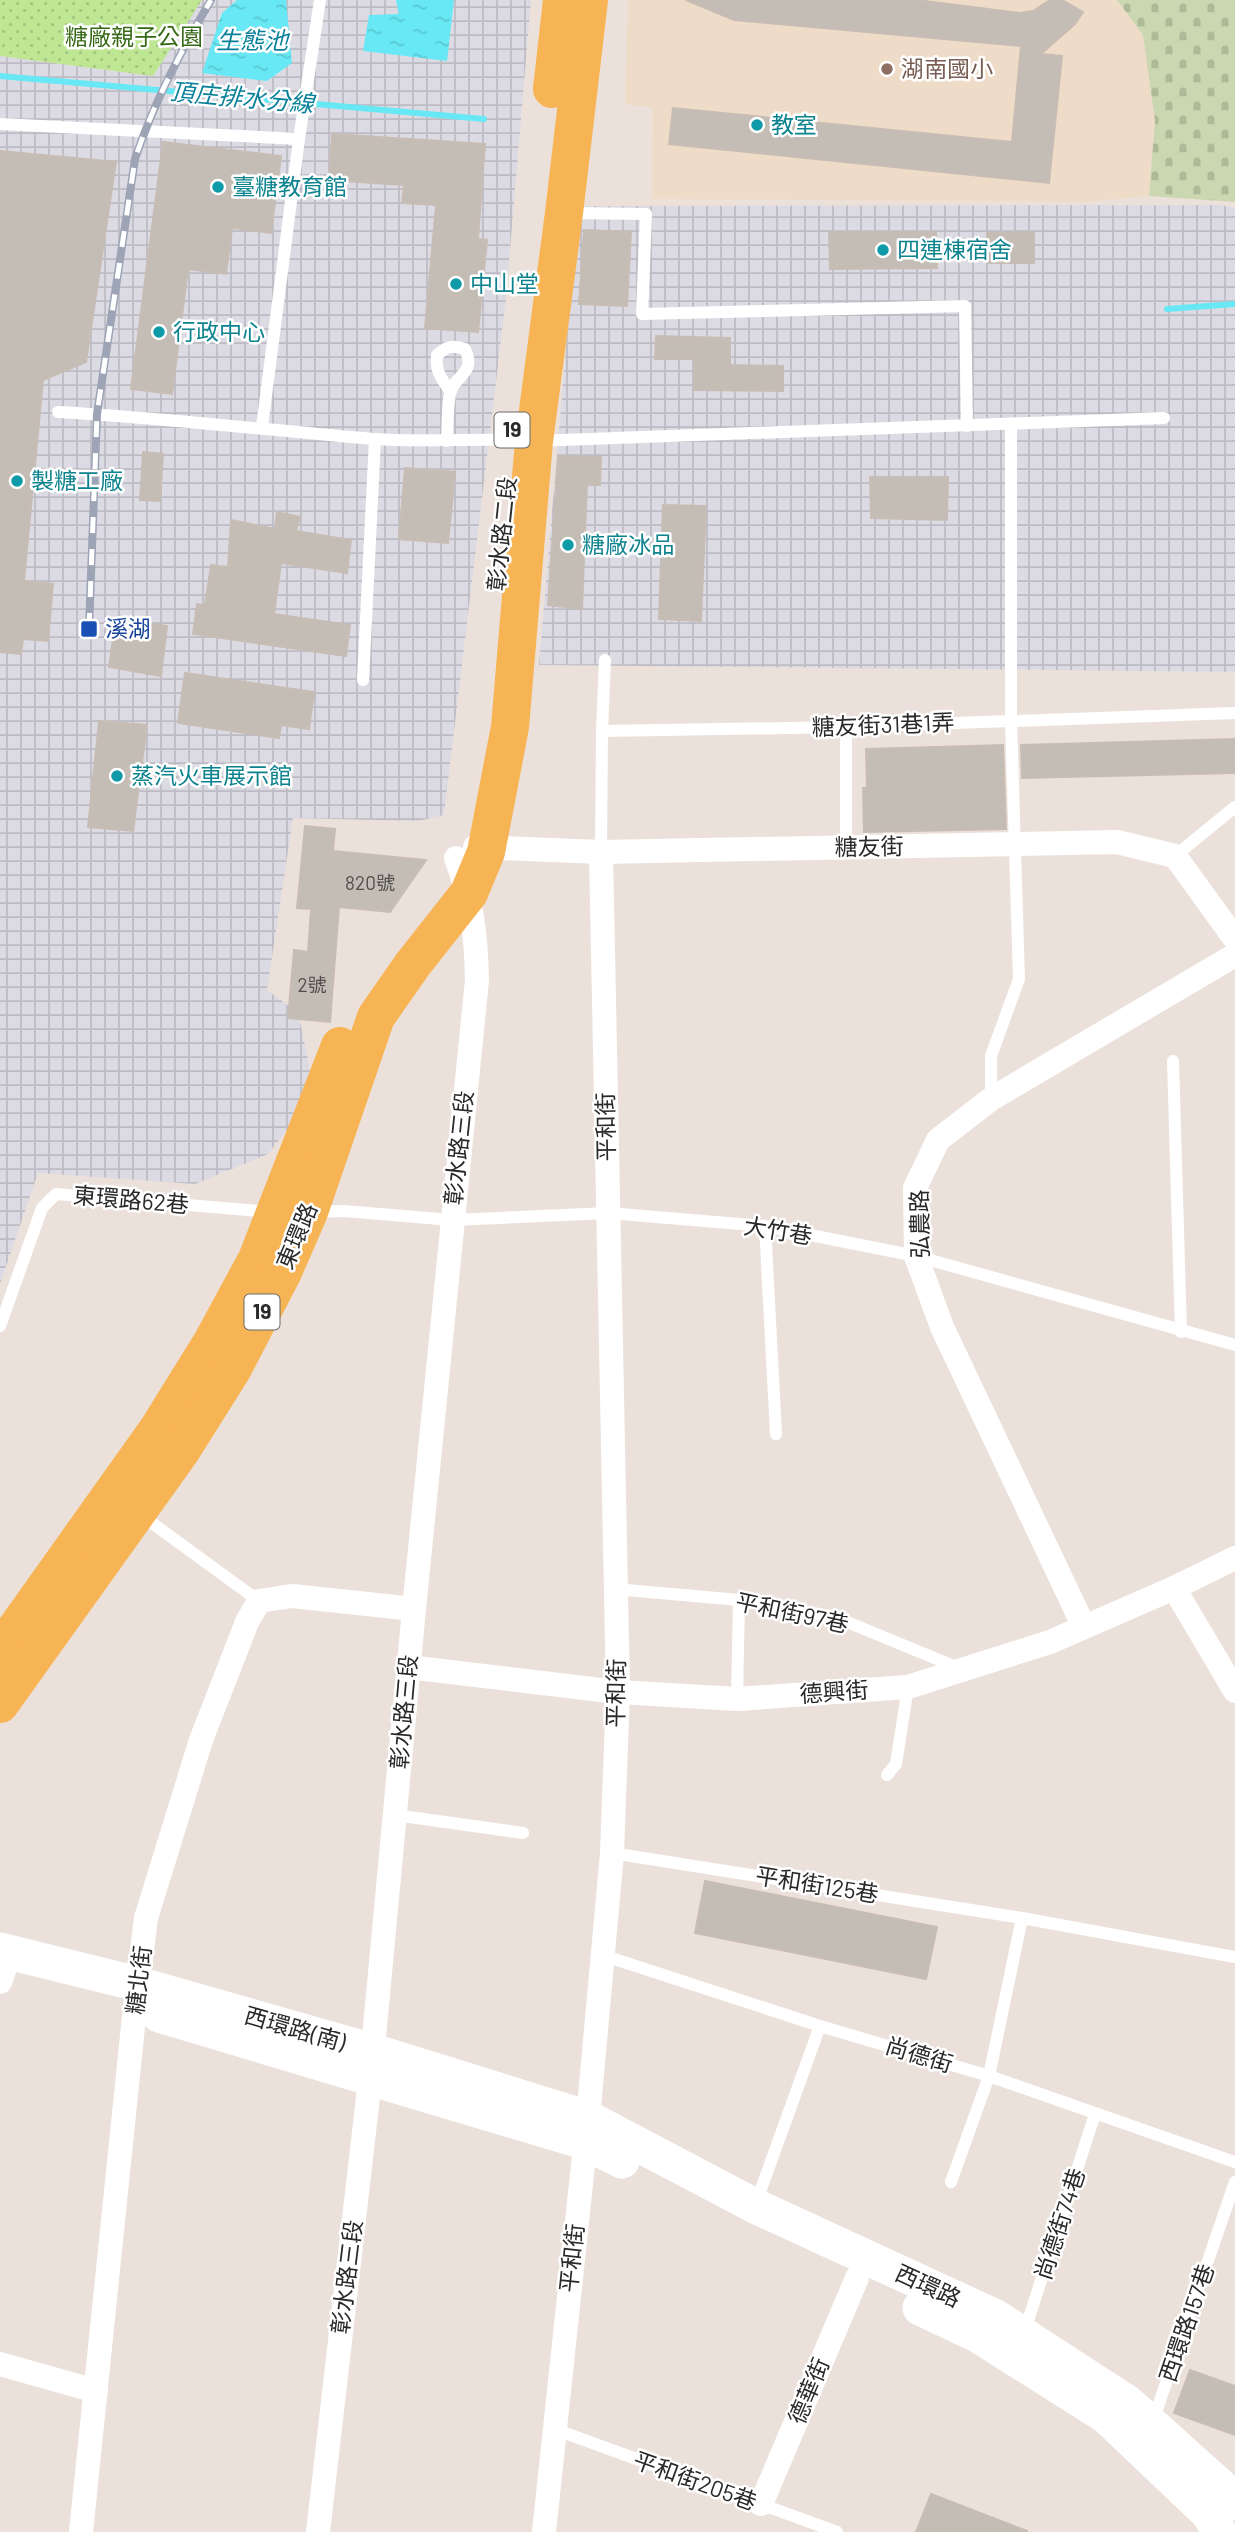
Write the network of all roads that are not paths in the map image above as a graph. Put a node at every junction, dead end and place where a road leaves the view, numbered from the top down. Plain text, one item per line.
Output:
1 (320, 0) edge
2 (562, 0) edge
3 (589, 0) edge
4 (0, 124) edge
5 (299, 139) junction
6 (564, 213) junction
7 (450, 391) dead end
8 (58, 412) dead end
9 (1164, 418) dead end
10 (1011, 424) junction
11 (967, 426) junction
12 (262, 427) junction
13 (375, 439) junction
14 (523, 440) junction
15 (447, 441) junction
16 (605, 660) dead end
17 (363, 680) dead end
18 (1235, 713) edge
19 (1011, 720) junction
20 (510, 726) joint
21 (846, 727) junction
22 (602, 731) junction
23 (1235, 807) edge
24 (1015, 845) junction
25 (846, 848) junction
26 (601, 852) junction
27 (1175, 856) junction
28 (468, 861) junction
29 (1235, 939) edge
30 (1235, 954) edge
31 (1173, 1061) dead end
32 (991, 1099) junction
33 (291, 1213) junction
34 (608, 1213) junction
35 (452, 1220) junction
36 (765, 1226) junction
37 (916, 1256) junction
38 (0, 1326) edge
39 (1181, 1332) junction
40 (1235, 1345) edge
41 (776, 1434) dead end
42 (137, 1512) junction
43 (1235, 1558) edge
44 (1174, 1588) junction
45 (615, 1589) junction
46 (739, 1600) junction
47 (259, 1601) junction
48 (414, 1609) junction
49 (1084, 1627) junction
50 (0, 1651) edge
51 (408, 1667) junction
52 (961, 1669) junction
53 (908, 1687) junction
54 (1235, 1691) edge
55 (618, 1692) junction
56 (737, 1699) junction
57 (0, 1704) edge
58 (887, 1775) dead end
59 (395, 1815) junction
60 (523, 1833) dead end
61 (612, 1853) junction
62 (1022, 1918) junction
63 (602, 1955) junction
64 (1235, 1957) edge
65 (3, 1966) edge
66 (136, 1996) junction
67 (820, 2026) junction
68 (372, 2065) junction
69 (989, 2076) junction
70 (1095, 2114) junction
71 (586, 2130) junction
72 (1235, 2162) edge
73 (951, 2182) dead end
74 (1235, 2182) edge
75 (755, 2206) junction
76 (857, 2278) junction
77 (1024, 2335) junction
78 (0, 2364) edge
79 (96, 2391) junction
80 (1152, 2424) junction
81 (554, 2429) junction
82 (1235, 2503) edge
83 (761, 2504) junction
84 (81, 2532) edge
85 (318, 2532) edge
86 (544, 2532) edge
87 (836, 2532) edge
88 (1219, 2532) edge

1 - 5 lane
2 - 14 main road, 彰水路二段 / 19
3 - 6 main road, 彰水路二段 / 19
4 - 5 lane
5 - 12 lane
6 - 11 lane
6 - 14 main road, 彰水路二段 / 19
7 - 15 lane
8 - 12 lane
9 - 10 lane
10 - 11 lane
10 - 19 lane
11 - 14 lane
12 - 13 lane
13 - 15 lane
13 - 17 lane
14 - 15 lane
14 - 20 main road, 彰水路二段 / 19
14 - 28 main road, 彰水路二段 / 19
16 - 22 lane
18 - 19 lane, 糖友街31巷1弄
19 - 21 lane, 糖友街31巷1弄
19 - 24 lane
20 - 28 main road, 彰水路三段 / 19
21 - 22 lane, 糖友街31巷1弄
21 - 25 lane
22 - 26 lane
23 - 27 lane
24 - 25 street, 糖友街
24 - 27 street, 糖友街
24 - 32 lane
25 - 26 street, 糖友街
26 - 28 street, 糖友街
26 - 34 street, 平和街
27 - 29 street
28 - 33 main road, 東環路 / 19
28 - 35 street, 彰水路三段
30 - 32 street, 弘農路
31 - 39 lane
32 - 37 street, 弘農路
33 - 35 lane, 大竹巷
33 - 38 lane, 東環路62巷
33 - 42 main road, 東環路 / 19
33 - 50 main road, 東環路 / 19
34 - 35 lane, 大竹巷
34 - 36 lane, 大竹巷
34 - 45 street, 平和街
35 - 48 street, 彰水路三段
36 - 37 lane, 大竹巷
36 - 41 lane
37 - 39 lane, 大竹巷
37 - 49 street, 弘農路
39 - 40 lane, 大竹巷
42 - 47 lane
42 - 57 main road, 東環路 / 19
43 - 44 street, 德興街
44 - 49 street, 德興街
44 - 54 street
45 - 46 lane, 平和街97巷
45 - 55 street, 平和街
46 - 52 lane, 平和街97巷
46 - 56 lane
47 - 48 street
47 - 66 street, 糖北街
48 - 51 street, 彰水路三段
49 - 52 street, 德興街
51 - 55 street, 德興街
51 - 59 street, 彰水路三段
52 - 53 street, 德興街
53 - 56 street, 德興街
53 - 58 lane
55 - 56 street, 德興街
55 - 61 street, 平和街
59 - 60 lane
59 - 68 street, 彰水路三段
61 - 62 lane, 平和街125巷
61 - 63 street, 平和街
62 - 64 lane, 平和街125巷
62 - 69 lane
63 - 67 lane, 尚德街
63 - 71 street, 平和街
65 - 66 main road, 西環路(南)
66 - 68 main road, 西環路(南)
66 - 79 street, 糖北街
67 - 69 lane, 尚德街
67 - 75 lane
68 - 71 main road, 西環路(南)
68 - 85 street, 彰水路三段
69 - 70 lane, 尚德街
69 - 73 lane
70 - 72 lane, 尚德街
70 - 77 lane, 尚德街74巷
71 - 75 main road, 西環路
71 - 76 main road, 西環路
71 - 81 street, 平和街
74 - 80 lane, 西環路157巷
75 - 77 main road, 西環路
76 - 83 street, 德華街
76 - 88 main road, 西環路
77 - 80 main road, 西環路
78 - 79 street
79 - 84 street, 糖北街
80 - 82 main road, 西環路
81 - 83 lane, 平和街205巷
81 - 86 street, 平和街
83 - 87 lane, 平和街205巷

